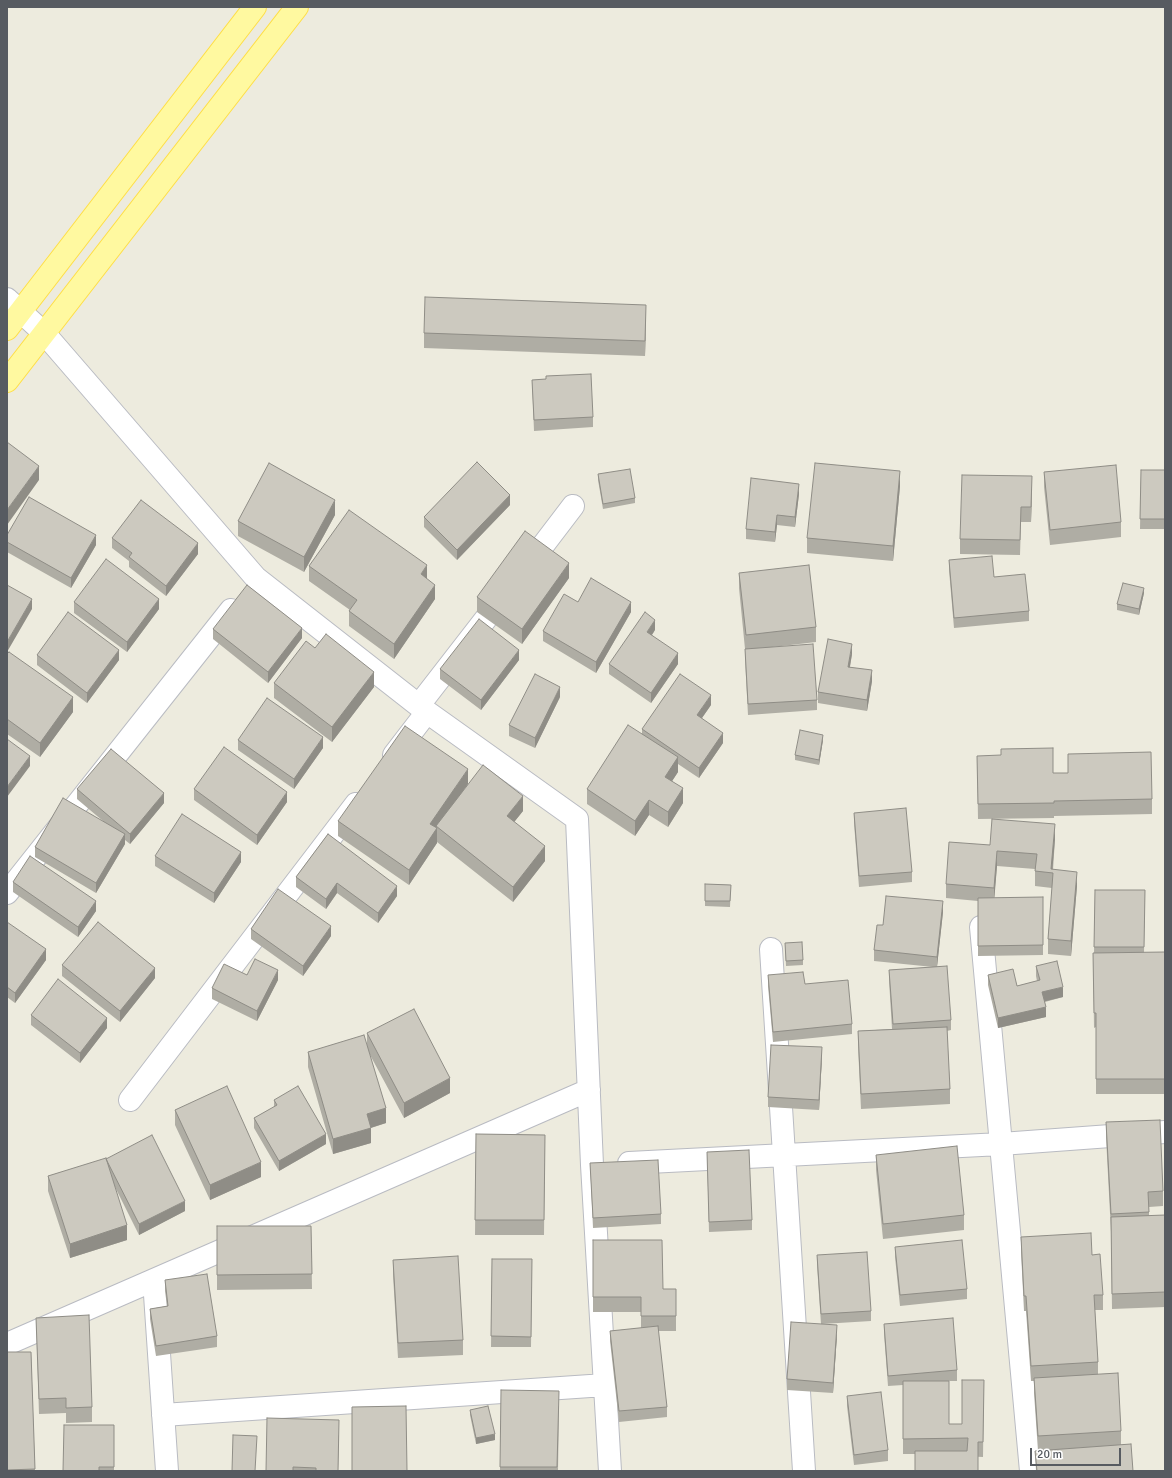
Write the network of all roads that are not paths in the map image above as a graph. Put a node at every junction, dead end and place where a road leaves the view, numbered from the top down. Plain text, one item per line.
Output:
1 (255, 7) edge
2 (297, 7) edge
3 (14, 305) edge
4 (7, 329) edge
5 (44, 333) junction
6 (7, 381) edge
7 (573, 506) dead end
8 (248, 589) junction
9 (423, 708) junction
10 (384, 768) edge
11 (370, 787) edge
12 (7, 893) edge
13 (981, 924) edge
14 (771, 949) dead end
15 (589, 1090) junction
16 (130, 1100) dead end
17 (1165, 1132) edge
18 (1001, 1144) junction
19 (785, 1155) junction
20 (592, 1165) junction
21 (154, 1280) junction
22 (7, 1344) edge
23 (605, 1385) junction
24 (163, 1415) junction
25 (167, 1471) edge
26 (610, 1471) edge
27 (804, 1471) edge
28 (1030, 1471) edge

1 - 3 main road
2 - 5 main road
3 - 4 main road
3 - 5 street
5 - 6 main road
5 - 8 street
7 - 9 street
8 - 9 street
8 - 12 street
9 - 10 street
9 - 15 street
11 - 16 street
13 - 18 street
14 - 19 street
15 - 20 street
15 - 21 street
17 - 18 street
18 - 19 street
18 - 28 street
19 - 20 street
19 - 27 street
20 - 23 street
21 - 22 street
21 - 24 street
23 - 24 street
23 - 26 street
24 - 25 street

